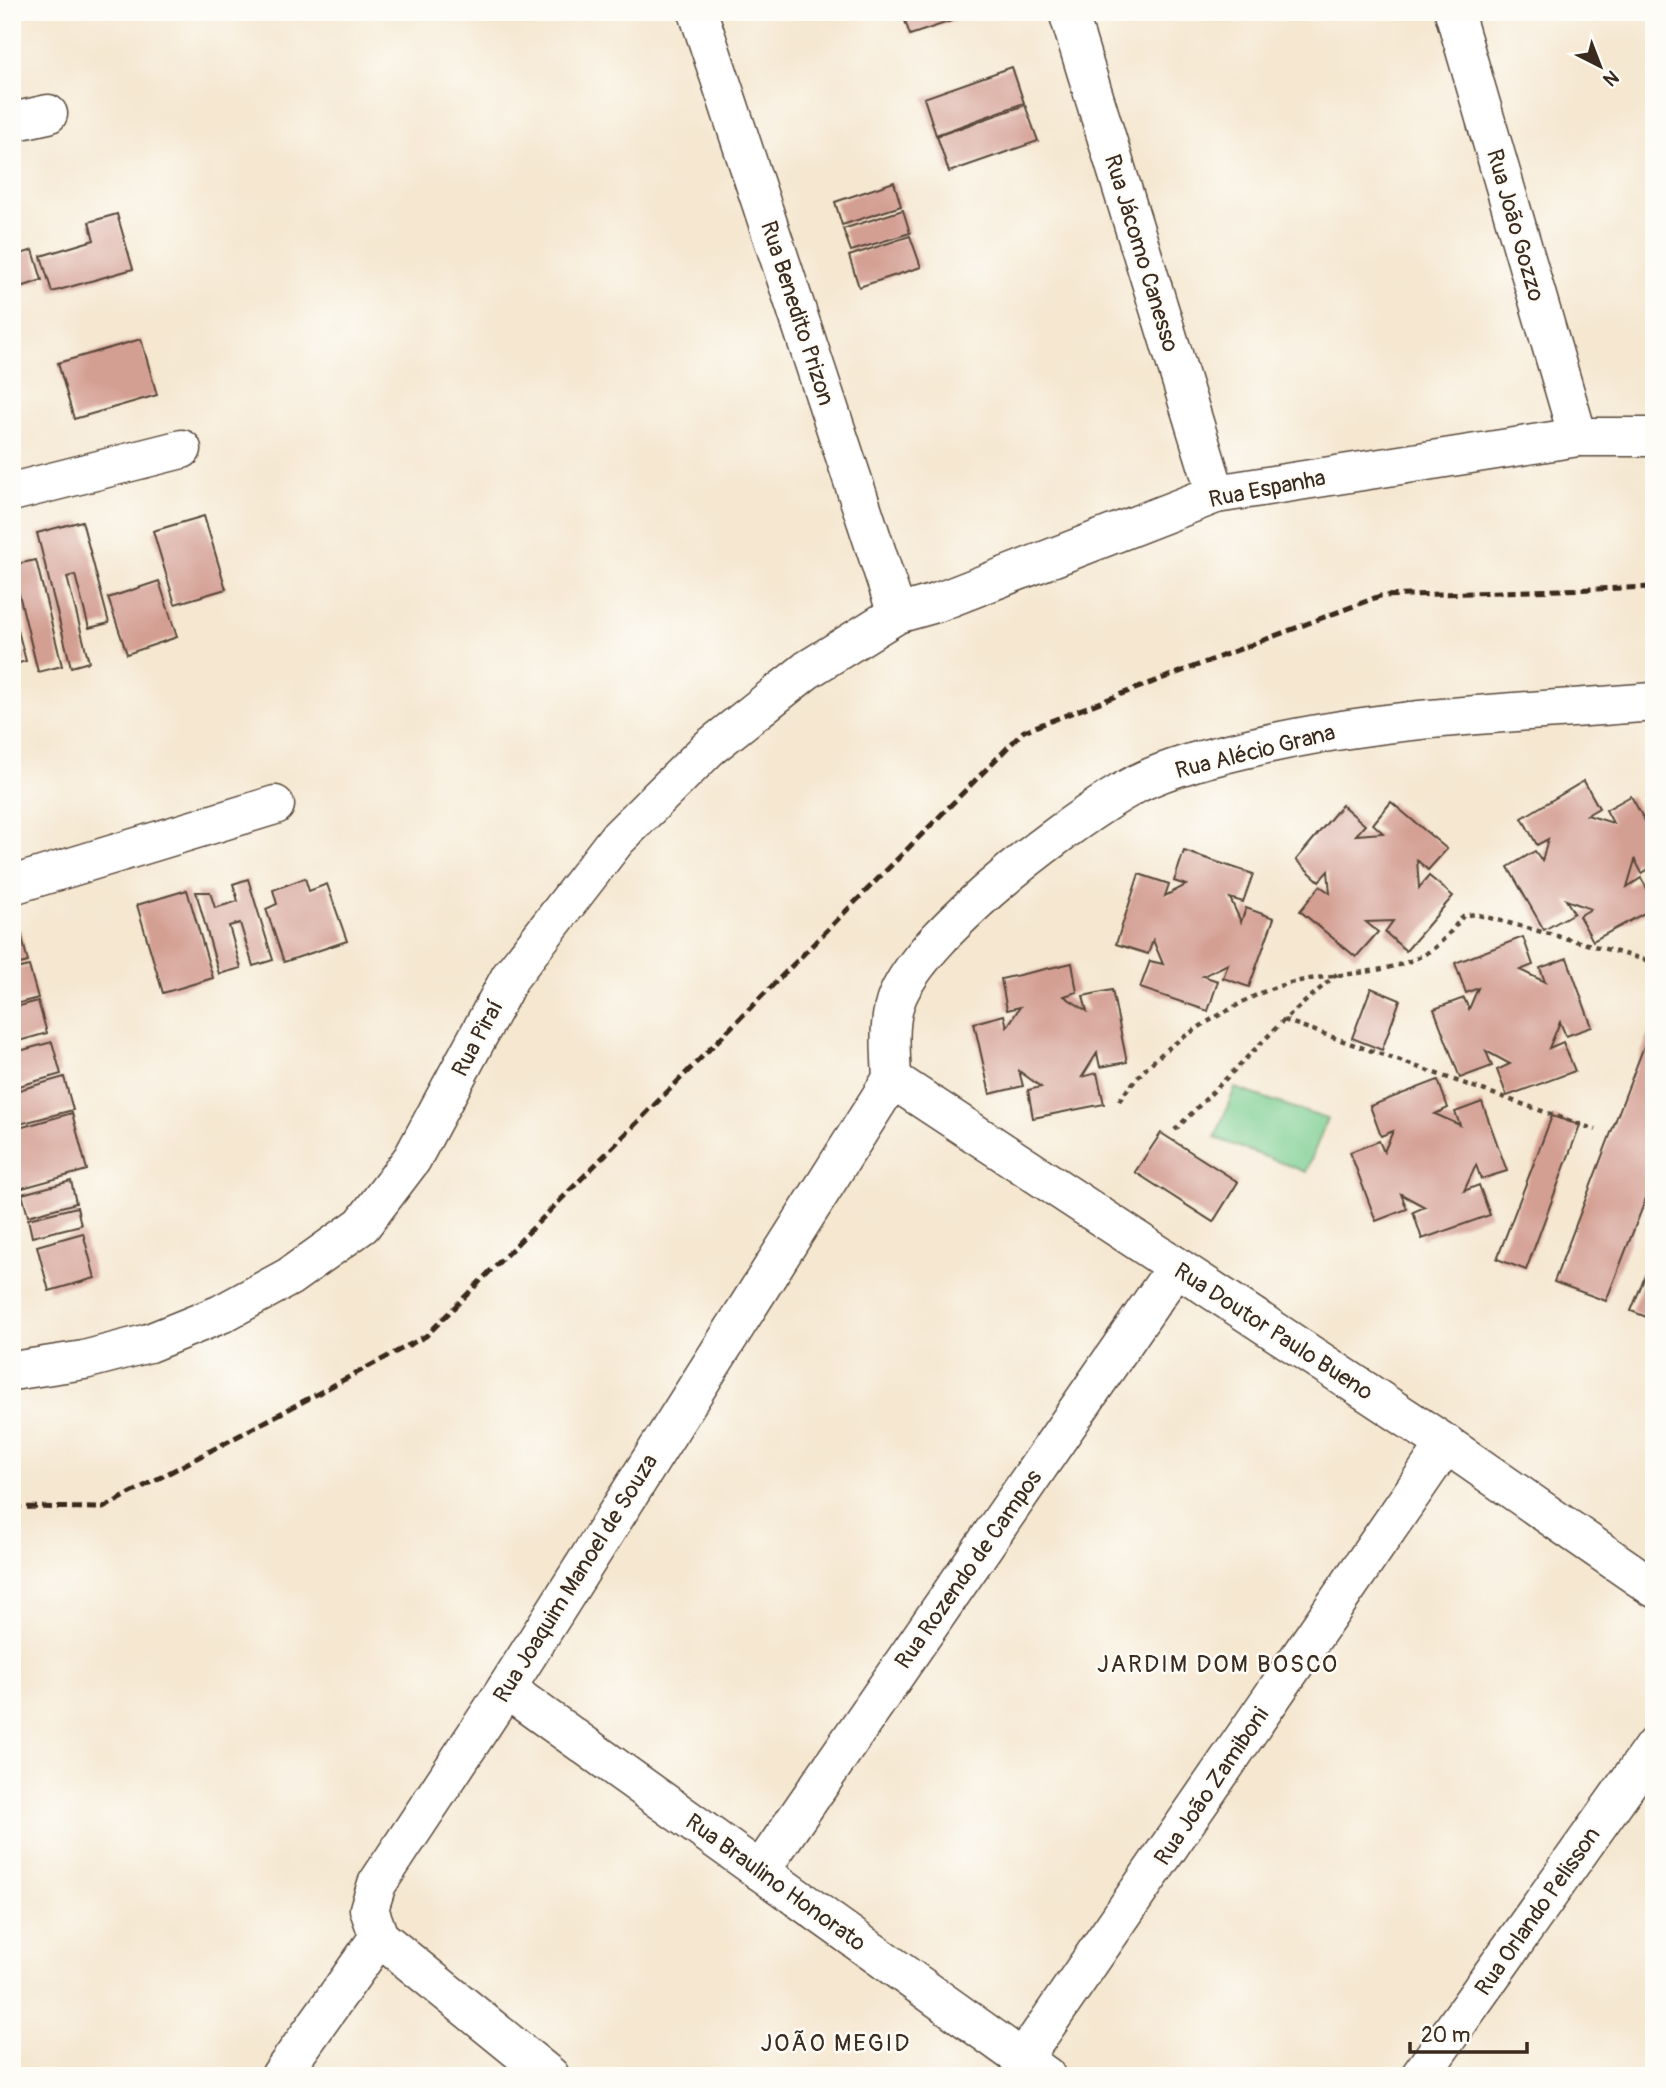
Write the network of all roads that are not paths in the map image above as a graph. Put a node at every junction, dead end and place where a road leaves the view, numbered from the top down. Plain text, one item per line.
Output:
1 (698, 12) edge
2 (1068, 12) edge
3 (1454, 12) edge
4 (1578, 437) junction
5 (1654, 437) edge
6 (182, 449) dead end
7 (12, 492) edge
8 (1216, 494) junction
9 (897, 614) junction
10 (1654, 702) edge
11 (275, 805) dead end
12 (12, 884) edge
13 (892, 1079) junction
14 (1176, 1267) junction
15 (12, 1371) edge
16 (1446, 1444) junction
17 (1654, 1588) edge
18 (506, 1689) junction
19 (1654, 1746) edge
20 (760, 1871) junction
21 (379, 1937) junction
22 (1035, 2067) edge
23 (280, 2076) edge
24 (550, 2076) edge
25 (1420, 2076) edge

1 - 9 street, Rua Benedito Prizon
2 - 8 street, Rua Jácomo Canesso
3 - 4 street, Rua João Gozzo
4 - 5 street, Rua Espanha
4 - 8 street, Rua Espanha
6 - 7 street
8 - 9 street, Rua Espanha
9 - 15 street, Rua Piraí
10 - 13 street, Rua Alécio Grana
11 - 12 street
13 - 14 street, Rua Doutor Paulo Bueno
13 - 18 street, Rua Joaquim Manoel de Souza
14 - 16 street, Rua Doutor Paulo Bueno
14 - 20 street, Rua Rozendo de Campos
16 - 17 street, Rua Doutor Paulo Bueno
16 - 22 street, Rua João Zamiboni
18 - 20 street, Rua Braulino Honorato
18 - 21 street, Rua Joaquim Manoel de Souza
19 - 25 street, Rua Orlando Pelisson
20 - 22 street, Rua Braulino Honorato
21 - 23 street
21 - 24 street

